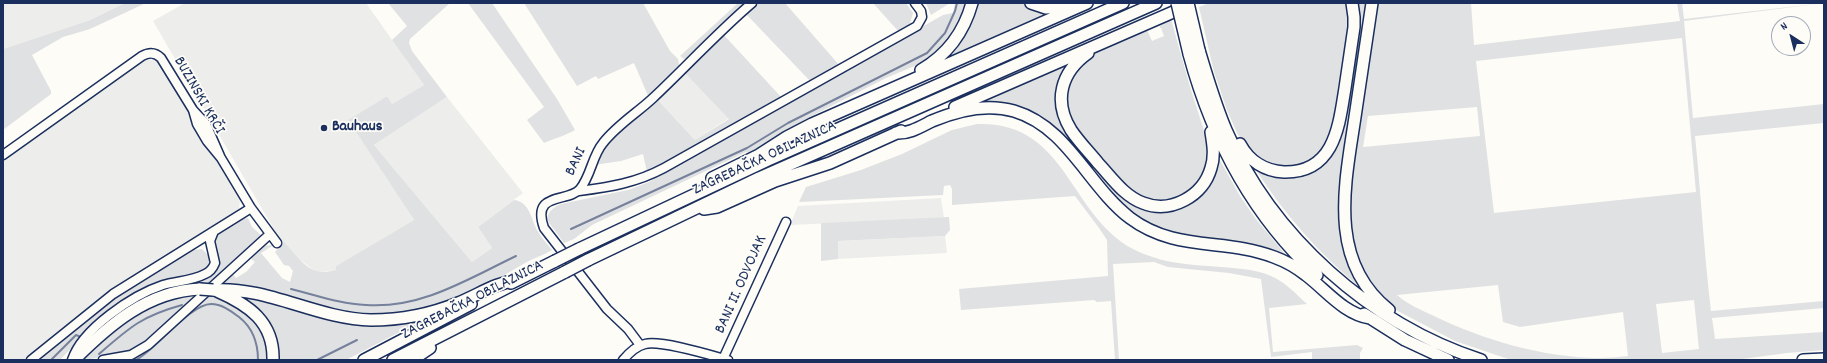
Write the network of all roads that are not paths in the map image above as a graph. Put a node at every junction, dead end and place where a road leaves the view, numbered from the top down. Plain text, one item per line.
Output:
1 (752, 3) edge
2 (916, 3) edge
3 (972, 3) edge
4 (1031, 3) edge
5 (1078, 3) edge
6 (1088, 3) edge
7 (1123, 3) edge
8 (1156, 3) edge
9 (1177, 3) edge
10 (1188, 3) edge
11 (1193, 3) edge
12 (1352, 3) edge
13 (1372, 3) edge
14 (1107, 40) junction
15 (1194, 52) junction
16 (888, 90) junction
17 (1218, 109) junction
18 (1207, 113) junction
19 (896, 133) junction
20 (3, 155) edge
21 (579, 190) junction
22 (672, 205) junction
23 (250, 208) junction
24 (693, 210) junction
25 (786, 222) dead end
26 (214, 230) junction
27 (270, 234) junction
28 (277, 243) dead end
29 (190, 246) junction
30 (212, 252) junction
31 (517, 280) junction
32 (213, 290) junction
33 (495, 306) junction
34 (1370, 318) junction
35 (1438, 344) junction
36 (640, 345) junction
37 (725, 359) edge
38 (1824, 359) edge
39 (31, 360) edge
40 (73, 360) edge
41 (103, 360) edge
42 (273, 360) edge
43 (364, 360) edge
44 (393, 360) edge
45 (412, 360) edge
46 (623, 360) edge
47 (1448, 360) edge
48 (1480, 360) edge
49 (1803, 360) edge

1 - 21 street, BANI
2 - 21 street
3 - 16 highway
4 - 5 highway
6 - 16 highway
7 - 22 highway, ZAGREBAČKA OBILAZNICA
8 - 24 highway, ZAGREBAČKA OBILAZNICA
9 - 15 highway, bridge
10 - 15 highway, bridge
11 - 14 highway
12 - 17 highway
13 - 35 highway
14 - 18 highway
14 - 19 highway
15 - 17 highway
15 - 18 highway
16 - 22 highway
17 - 35 highway
18 - 34 highway
19 - 24 highway
19 - 34 highway
20 - 23 street, BUZINSKI KRČI
21 - 36 street, BANI
22 - 31 highway, ZAGREBAČKA OBILAZNICA, bridge
23 - 26 street
23 - 27 street, BUZINSKI KRČI
24 - 33 highway, ZAGREBAČKA OBILAZNICA, bridge
25 - 37 street, BANI II. ODVOJAK
26 - 29 street
26 - 30 street
27 - 28 street, BUZINSKI KRČI
27 - 41 street
29 - 30 street
29 - 39 street
30 - 40 street
31 - 32 highway
31 - 43 highway, ZAGREBAČKA OBILAZNICA
32 - 40 highway, bridge
32 - 42 highway
33 - 44 highway, ZAGREBAČKA OBILAZNICA
33 - 45 highway
34 - 47 highway
35 - 48 highway
36 - 37 street
36 - 46 street
38 - 49 highway

